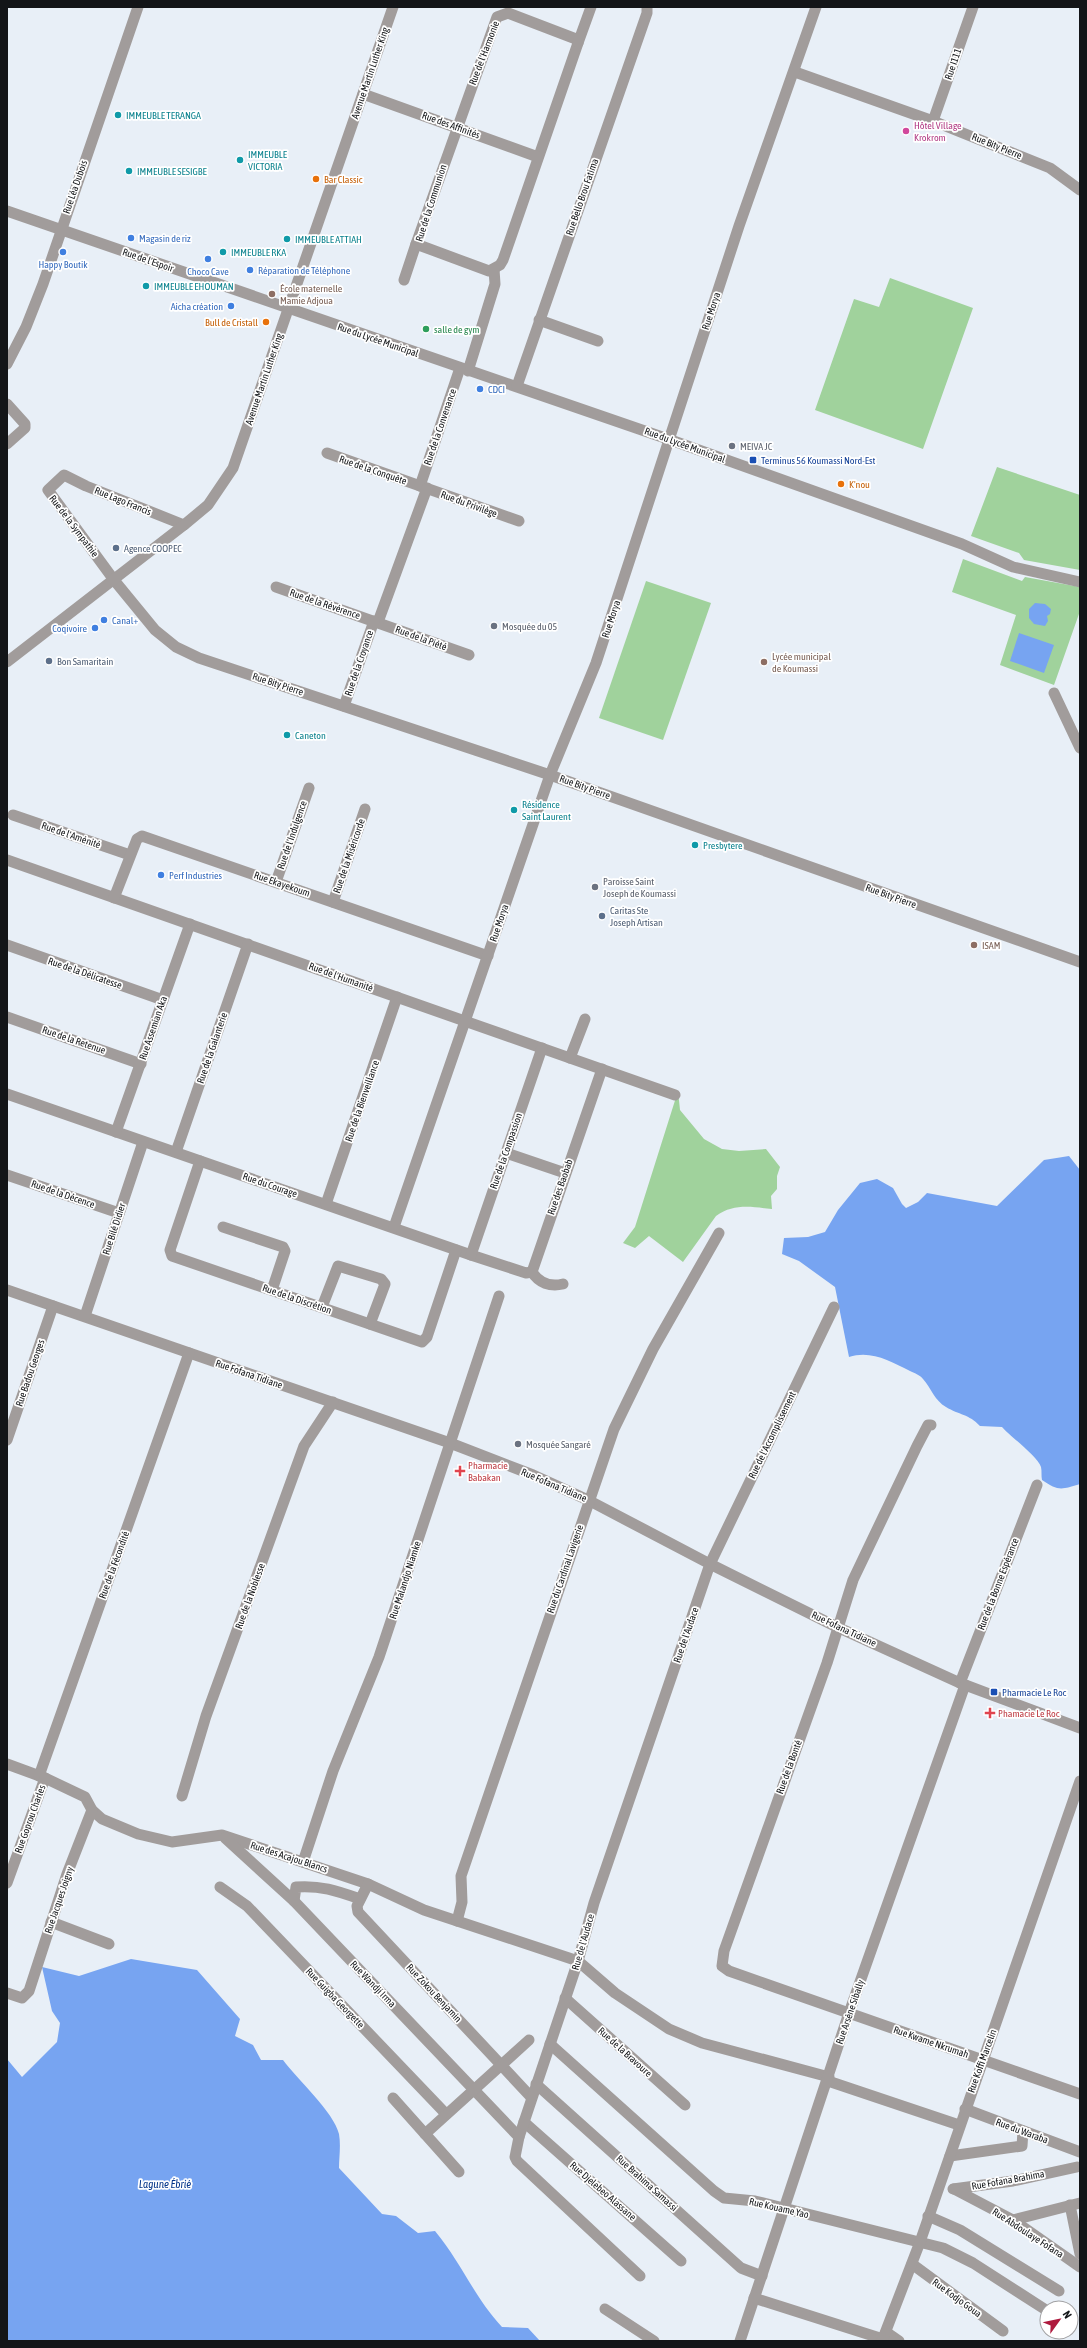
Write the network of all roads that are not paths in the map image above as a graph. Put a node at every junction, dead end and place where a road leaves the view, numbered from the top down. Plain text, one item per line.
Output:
1 (138, 7) edge
2 (393, 7) edge
3 (591, 7) edge
4 (647, 7) edge
5 (816, 7) edge
6 (973, 7) edge
7 (578, 43) junction
8 (795, 72) junction
9 (363, 94) junction
10 (933, 121) junction
11 (456, 127) junction
12 (538, 157) junction
13 (1080, 190) edge
14 (7, 211) edge
15 (60, 229) junction
16 (416, 244) junction
17 (494, 269) junction
18 (404, 280) dead end
19 (288, 309) junction
20 (539, 320) junction
21 (598, 341) dead end
22 (7, 364) edge
23 (464, 369) junction
24 (516, 386) junction
25 (7, 404) edge
26 (668, 439) junction
27 (7, 444) edge
28 (327, 453) dead end
29 (64, 474) joint
30 (423, 487) junction
31 (519, 521) dead end
32 (184, 526) junction
33 (114, 580) junction
34 (1080, 582) edge
35 (276, 587) dead end
36 (376, 622) junction
37 (469, 655) dead end
38 (7, 662) edge
39 (1054, 693) dead end
40 (344, 706) junction
41 (1080, 748) edge
42 (550, 775) junction
43 (308, 788) dead end
44 (365, 809) dead end
45 (13, 815) dead end
46 (130, 855) junction
47 (7, 860) edge
48 (276, 882) junction
49 (114, 898) junction
50 (332, 902) junction
51 (190, 924) junction
52 (248, 944) junction
53 (7, 945) edge
54 (488, 956) junction
55 (1080, 962) edge
56 (397, 998) junction
57 (163, 1000) junction
58 (7, 1017) edge
59 (585, 1019) dead end
60 (466, 1021) junction
61 (542, 1048) junction
62 (570, 1058) junction
63 (141, 1064) junction
64 (602, 1069) junction
65 (7, 1094) edge
66 (675, 1095) dead end
67 (116, 1132) junction
68 (143, 1142) junction
69 (176, 1152) junction
70 (506, 1153) junction
71 (200, 1161) junction
72 (565, 1173) junction
73 (7, 1175) edge
74 (326, 1204) junction
75 (119, 1213) junction
76 (223, 1227) dead end
77 (394, 1228) junction
78 (719, 1233) dead end
79 (456, 1250) junction
80 (471, 1255) junction
81 (532, 1272) junction
82 (563, 1284) dead end
83 (7, 1290) edge
84 (272, 1290) junction
85 (499, 1296) dead end
86 (53, 1306) junction
87 (322, 1307) junction
88 (834, 1307) dead end
89 (85, 1316) junction
90 (370, 1324) junction
91 (189, 1353) junction
92 (333, 1402) junction
93 (931, 1425) dead end
94 (7, 1440) edge
95 (450, 1443) junction
96 (1037, 1485) dead end
97 (588, 1500) junction
98 (710, 1564) junction
99 (837, 1627) junction
100 (962, 1684) junction
101 (1080, 1728) edge
102 (7, 1764) edge
103 (42, 1777) junction
104 (1080, 1781) edge
105 (182, 1796) dead end
106 (92, 1810) junction
107 (222, 1835) junction
108 (303, 1862) junction
109 (7, 1883) edge
110 (368, 1884) junction
111 (220, 1887) dead end
112 (360, 1899) junction
113 (294, 1901) junction
114 (457, 1921) junction
115 (51, 1922) junction
116 (109, 1944) dead end
117 (578, 1960) junction
118 (7, 1993) edge
119 (565, 1998) junction
120 (849, 2013) junction
121 (528, 2040) dead end
122 (550, 2044) junction
123 (982, 2060) junction
124 (501, 2065) junction
125 (828, 2079) junction
126 (536, 2084) junction
127 (473, 2090) junction
128 (1080, 2094) edge
129 (531, 2097) junction
130 (393, 2098) dead end
131 (685, 2105) dead end
132 (965, 2110) junction
133 (446, 2114) junction
134 (524, 2122) junction
135 (959, 2125) junction
136 (1024, 2131) junction
137 (425, 2134) junction
138 (519, 2137) junction
139 (1080, 2152) edge
140 (950, 2156) junction
141 (1077, 2167) dead end
142 (459, 2172) dead end
143 (938, 2189) junction
144 (954, 2189) junction
145 (1075, 2204) edge
146 (785, 2209) junction
147 (928, 2216) junction
148 (1012, 2220) junction
149 (920, 2242) junction
150 (1080, 2254) edge
151 (682, 2261) dead end
152 (912, 2264) junction
153 (1080, 2267) edge
154 (640, 2276) dead end
155 (762, 2276) junction
156 (1059, 2291) dead end
157 (754, 2298) junction
158 (1039, 2305) edge
159 (605, 2309) dead end
160 (1003, 2332) dead end
161 (884, 2337) edge
162 (654, 2341) edge
163 (740, 2341) edge
164 (899, 2341) edge

1 - 15 street, Rue Léa Dubois
2 - 9 street, Avenue Martin Luther King
3 - 7 street
4 - 20 street, Rue Bello Brou Fatima
5 - 8 street, Rue Morya
6 - 10 street, Rue I111
7 - 11 street, Rue de l'Harmonie
7 - 12 street
8 - 10 street, Rue Bity Pierre
8 - 26 street, Rue Morya
9 - 11 street, Rue des Affinités
9 - 19 street, Avenue Martin Luther King
10 - 13 street, Rue Bity Pierre
11 - 12 street, Rue des Affinités
11 - 16 street, Rue de la Communion
12 - 17 street
14 - 15 street, Rue de l'Espoir
15 - 19 street, Rue de l'Espoir
15 - 22 street, Rue Léa Dubois
16 - 17 street, Rue de la Communion
16 - 18 street
17 - 23 street, Rue de la Convenance
19 - 23 street, Rue du Lycée Municipal
19 - 32 street, Avenue Martin Luther King
20 - 21 street
20 - 24 street, Rue Bello Brou Fatima
23 - 24 street, Rue du Lycée Municipal
23 - 30 street, Rue de la Convenance
24 - 26 street, Rue du Lycée Municipal
25 - 27 street
26 - 34 street, Rue du Lycée Municipal
26 - 42 street, Rue Morya
28 - 30 street, Rue de la Conquête
29 - 32 street, Rue Lago Francis
29 - 33 street, Rue de la Sympathie
30 - 31 street, Rue du Privilège
30 - 36 street, Rue de la Convenance
32 - 33 street, Avenue Martin Luther King
33 - 38 street, Avenue Martin Luther King
33 - 40 street, Rue Bity Pierre
35 - 36 street, Rue de la Révérence
36 - 37 street, Rue de la Piété
36 - 40 street, Rue de la Croyance
39 - 41 street
40 - 42 street, Rue Bity Pierre
42 - 54 street, Rue Morya
42 - 55 street, Rue Bity Pierre
43 - 48 street, Rue de l'Indulgence
44 - 50 street, Rue de la Miséricorde
45 - 46 street, Rue de l'Aménité
46 - 48 street, Rue Ekayekoum
46 - 49 street, Rue Ekayekoum
47 - 49 street, Rue de l'Humanité
48 - 50 street, Rue Ekayekoum
49 - 51 street, Rue de l'Humanité
50 - 54 street, Rue Ekayekoum
51 - 52 street, Rue de l'Humanité
51 - 57 street, Rue Assemian Aka
52 - 56 street, Rue de l'Humanité
52 - 69 street, Rue de la Galanterie
53 - 57 street, Rue de la Délicatesse
54 - 60 street, Rue Morya
56 - 60 street, Rue de l'Humanité
56 - 74 street, Rue de la Bienveillance
57 - 63 street, Rue Assemian Aka
58 - 63 street, Rue de la Retenue
59 - 62 street
60 - 61 street, Rue de l'Humanité
60 - 77 street, Rue Morya
61 - 62 street, Rue de l'Humanité
61 - 70 street, Rue de la Compassion
62 - 64 street, Rue de l'Humanité
63 - 67 street, Rue Assemian Aka
64 - 66 street, Rue de l'Humanité
64 - 72 street, Rue des Baobab
65 - 67 street, Rue du Courage
67 - 68 street, Rue du Courage
68 - 69 street, Rue du Courage
68 - 75 street, Rue Bilé Didier
69 - 71 street, Rue du Courage
70 - 72 street
70 - 80 street, Rue de la Compassion
71 - 74 street, Rue du Courage
71 - 84 street, Rue de la Discrétion
72 - 81 street, Rue des Baobab
73 - 75 street, Rue de la Décence
74 - 77 street, Rue du Courage
75 - 89 street, Rue Bilé Didier
76 - 84 street
77 - 79 street, Rue du Courage
78 - 97 street, Rue du Cardinal Lavigerie
79 - 80 street, Rue du Courage
79 - 90 street, Rue de la Discrétion
80 - 81 street, Rue du Courage
81 - 82 street
83 - 86 street, Rue Fofana Tidiane
84 - 87 street, Rue de la Discrétion
85 - 95 street, Rue Malandjo Niamke
86 - 89 street, Rue Fofana Tidiane
86 - 94 street, Rue Badou Georges
87 - 90 street, Rue de la Discrétion
87 - 90 street
88 - 98 street, Rue de l'Accomplissement
89 - 91 street, Rue Fofana Tidiane
91 - 92 street, Rue Fofana Tidiane
91 - 103 street, Rue de la Fécondité
92 - 95 street, Rue Fofana Tidiane
92 - 105 street, Rue de la Noblesse
93 - 99 street, Rue de la Bonté
95 - 97 street, Rue Fofana Tidiane
95 - 108 street, Rue Malandjo Niamke
96 - 100 street, Rue de la Bonne Espérance
97 - 98 street, Rue Fofana Tidiane
97 - 114 street, Rue du Cardinal Lavigerie
98 - 99 street, Rue Fofana Tidiane
98 - 117 street, Rue de l'Audace
99 - 100 street, Rue Fofana Tidiane
99 - 120 street, Rue de la Bonté
100 - 101 street, Rue Fofana Tidiane
100 - 120 street, Rue Arsène Sibally
102 - 103 street, Rue des Acajou Blancs
103 - 106 street, Rue des Acajou Blancs
103 - 109 street, Rue Goprou Charles
104 - 123 street, Rue Koffi Marcelin
106 - 107 street, Rue des Acajou Blancs
106 - 115 street, Rue Jacques Joigny
107 - 108 street, Rue des Acajou Blancs
107 - 113 street, Rue Wandji Irma
108 - 110 street, Rue des Acajou Blancs
110 - 112 street
110 - 114 street, Rue des Acajou Blancs
111 - 133 street, Rue Guigba Georgette
112 - 113 street
112 - 124 street, Rue Zokou Benjamin
113 - 127 street, Rue Wandji Irma
114 - 117 street, Rue des Acajou Blancs
115 - 116 street
115 - 118 street, Rue Jacques Joigny
117 - 119 street, Rue de l'Audace
117 - 125 street
119 - 122 street, Rue de l'Audace
119 - 131 street, Rue de la Bravoure
120 - 123 street, Rue Kwame Nkrumah
120 - 125 street, Rue Arsène Sibally
121 - 124 street
122 - 126 street, Rue de l'Audace
122 - 146 street, Rue Kouame Yao
123 - 128 street, Rue Kwame Nkrumah
123 - 132 street, Rue Koffi Marcelin
124 - 127 street
124 - 129 street, Rue Zokou Benjamin
125 - 135 street
125 - 146 street, Rue Arsène Sibally
126 - 129 street, Rue de l'Audace
126 - 155 street, Rue Brahima Samassi
127 - 133 street
127 - 138 street, Rue Wandji Irma
129 - 134 street, Rue de l'Audace
130 - 137 street
132 - 135 street, Rue Koffi Marcelin
132 - 136 street, Rue du Waraba
133 - 137 street
134 - 138 street, Rue de l'Audace
134 - 151 street, Rue Djelebeo Alassane
135 - 140 street, Rue Koffi Marcelin
136 - 139 street, Rue du Waraba
136 - 140 street
137 - 142 street
138 - 154 street, Rue de l'Audace
140 - 143 street, Rue Koffi Marcelin
141 - 144 street, Rue Fofana Brahima
143 - 144 street, Rue Fofana Brahima
143 - 147 street, Rue Koffi Marcelin
144 - 148 street, Rue Abdoulaye Fofana
145 - 148 street
145 - 150 street, Rue Abdoulaye Fofana
146 - 149 street, Rue Kouame Yao
146 - 155 street, Rue Arsène Sibally
147 - 149 street, Rue Koffi Marcelin
147 - 156 street
148 - 153 street, Rue Abdoulaye Fofana
149 - 152 street, Rue Koffi Marcelin
149 - 158 street, Rue Kouame Yao
152 - 160 street, Rue Kodjo Goua
152 - 161 street, Rue Koffi Marcelin
155 - 157 street, Rue Arsène Sibally
157 - 161 street
157 - 163 street, Rue Arsène Sibally
159 - 162 street
161 - 164 street

